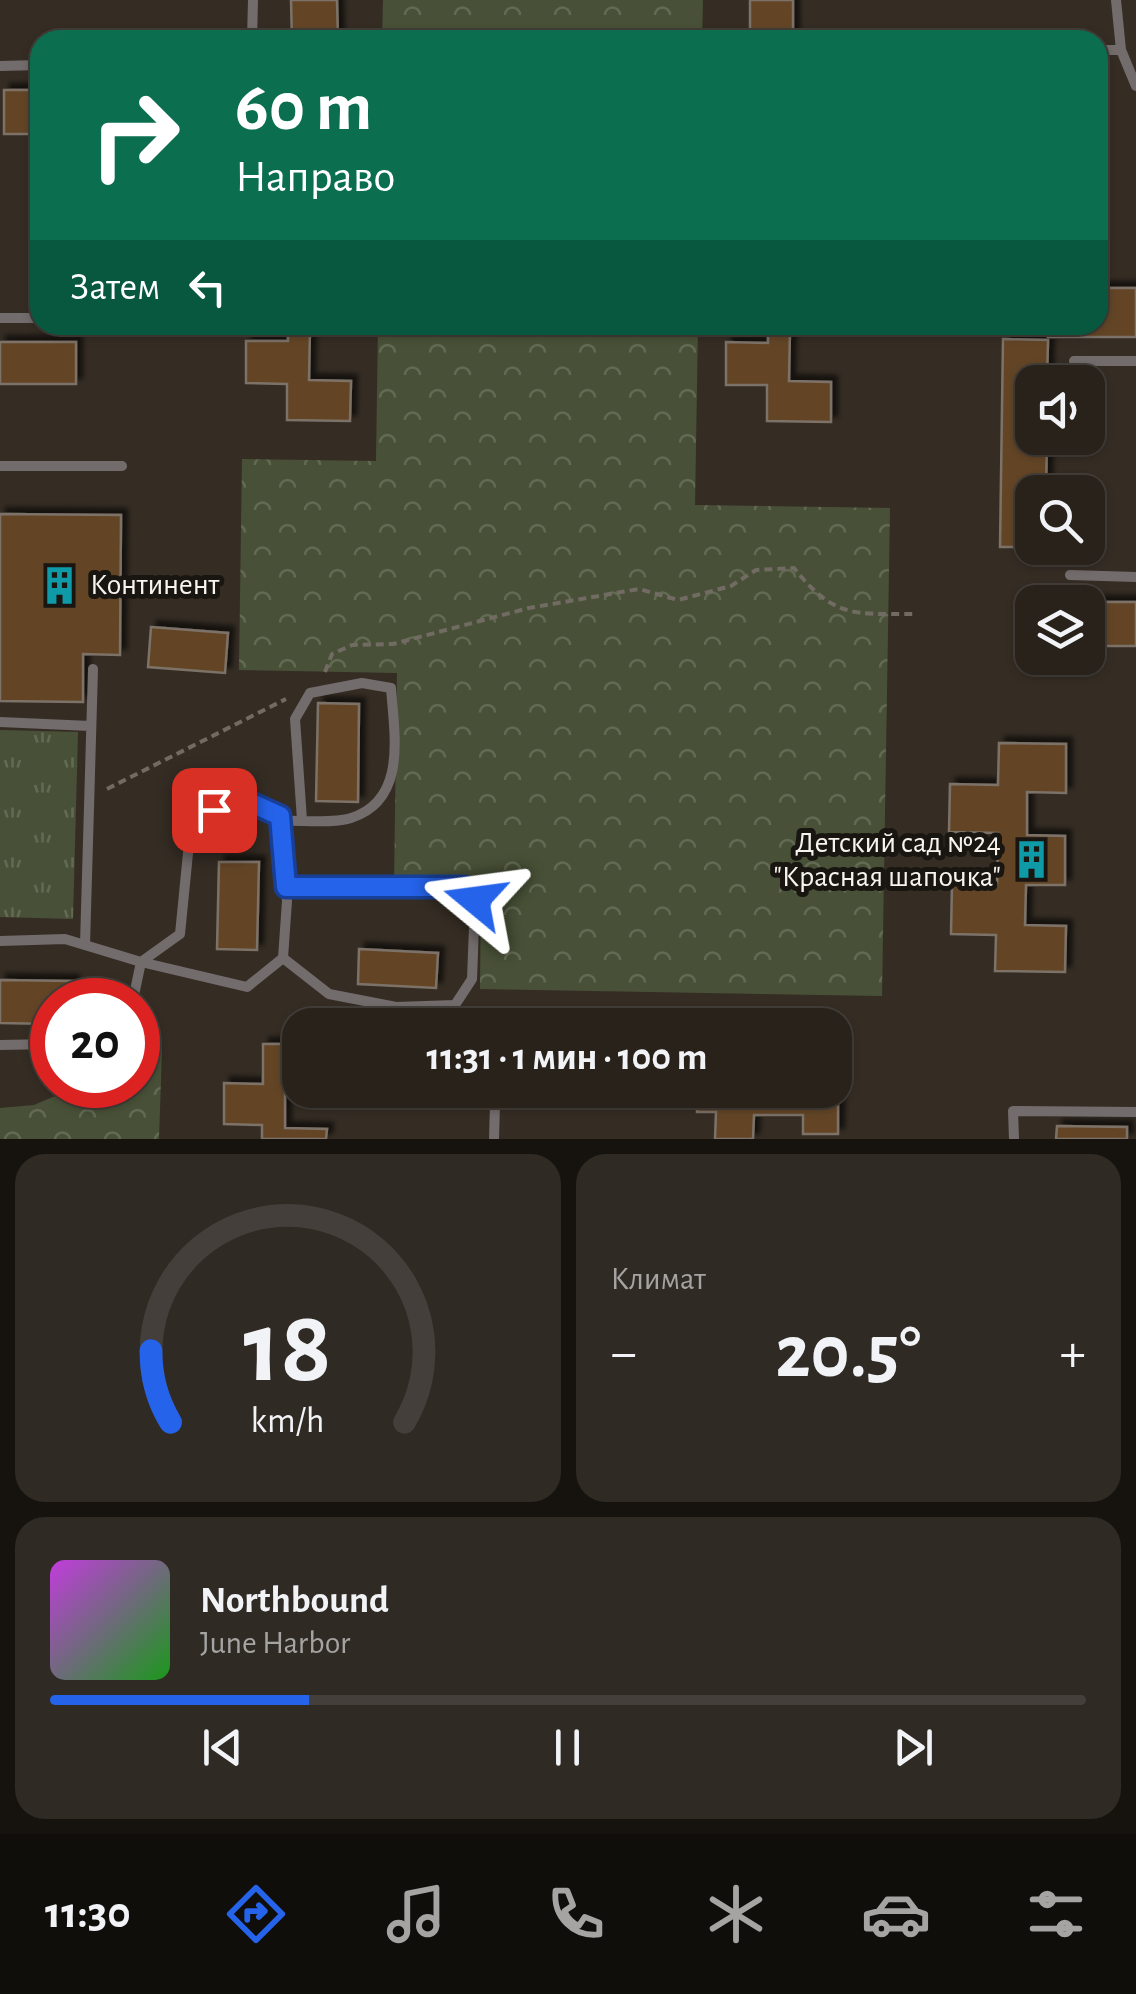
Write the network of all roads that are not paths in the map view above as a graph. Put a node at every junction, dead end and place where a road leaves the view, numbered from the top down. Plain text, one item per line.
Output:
1 (253, 0) edge
2 (1116, 0) edge
3 (252, 30) edge
4 (1108, 50) edge
5 (1120, 50) junction
6 (30, 65) edge
7 (0, 66) edge
8 (1136, 86) edge
9 (0, 318) edge
10 (30, 318) edge
11 (1136, 360) edge
12 (1074, 361) dead end
13 (0, 466) edge
14 (122, 466) dead end
15 (1070, 575) dead end
16 (1136, 577) edge
17 (93, 669) dead end
18 (0, 722) edge
19 (90, 726) junction
20 (280, 820) junction
21 (302, 820) junction
22 (286, 887) junction
23 (0, 941) edge
24 (85, 944) junction
25 (283, 958) junction
26 (141, 962) junction
27 (138, 978) edge
28 (30, 1044) edge
29 (0, 1045) edge
30 (495, 1108) edge
31 (1136, 1112) edge
32 (494, 1139) edge
33 (1014, 1139) edge

1 - 3 lane
2 - 5 lane
4 - 5 lane
5 - 8 lane
6 - 7 lane
9 - 10 lane
11 - 12 lane
13 - 14 lane
15 - 16 lane
17 - 19 lane
18 - 19 lane
19 - 24 lane
20 - 21 lane
20 - 22 lane
20 - 26 lane
21 - 21 lane
22 - 25 lane
22 - 25 lane
23 - 24 lane
24 - 26 lane
25 - 26 lane
26 - 27 lane
28 - 29 lane
30 - 32 lane
31 - 33 lane

